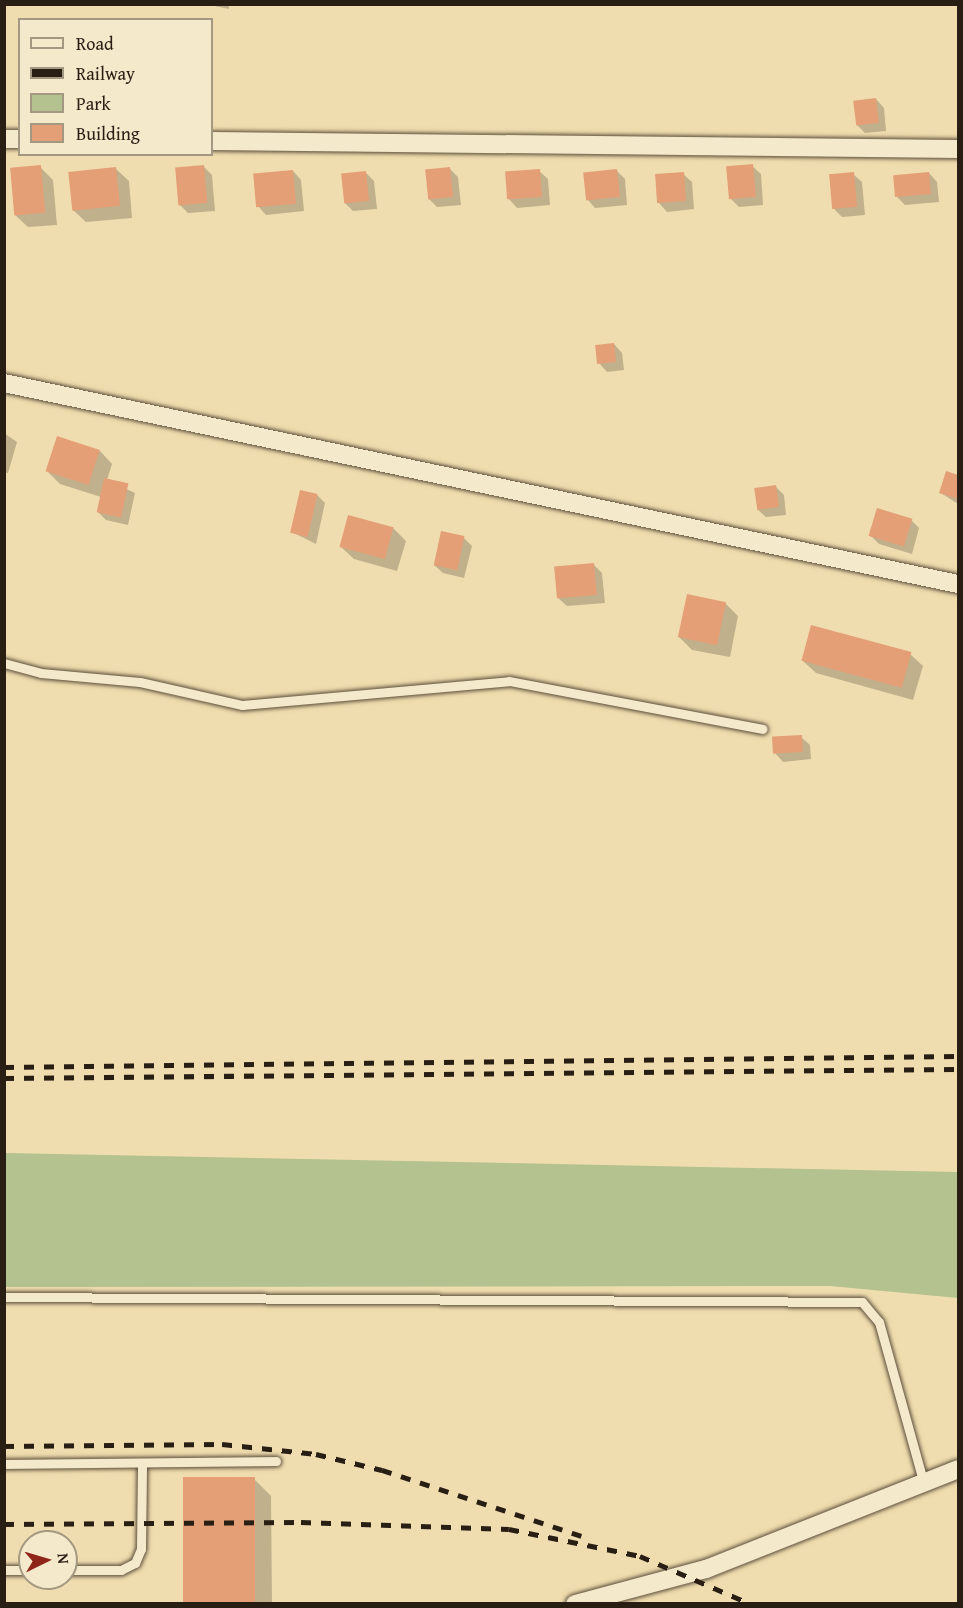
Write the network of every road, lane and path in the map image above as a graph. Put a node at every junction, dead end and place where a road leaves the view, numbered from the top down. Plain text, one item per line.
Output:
1 (213, 141) edge
2 (958, 149) edge
3 (4, 383) edge
4 (958, 584) edge
5 (4, 663) edge
6 (763, 729) dead end
7 (4, 1297) edge
8 (276, 1461) dead end
9 (142, 1463) junction
10 (4, 1464) edge
11 (958, 1469) edge
12 (923, 1480) junction
13 (78, 1570) edge
14 (575, 1604) edge

1 - 2 street
3 - 4 street
5 - 6 lane
7 - 12 lane
8 - 9 lane
9 - 10 lane
9 - 13 lane
11 - 12 street
12 - 14 street

